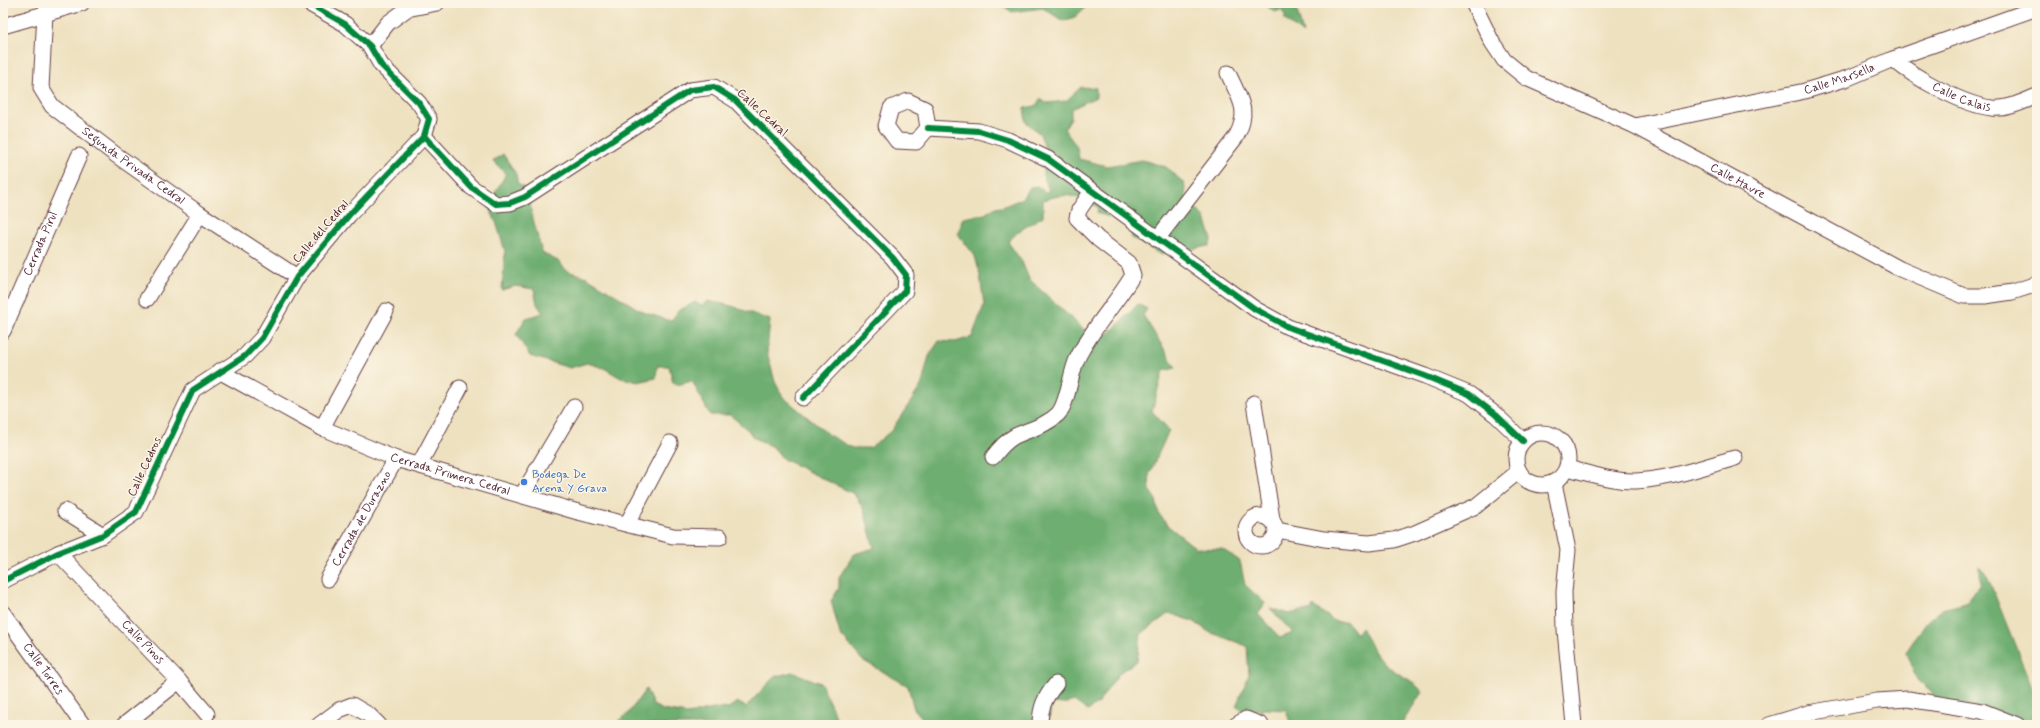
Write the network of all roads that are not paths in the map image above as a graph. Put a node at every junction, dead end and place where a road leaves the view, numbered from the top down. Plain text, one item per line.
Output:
1 (82, 3) edge
2 (308, 3) edge
3 (437, 3) edge
4 (1473, 3) edge
5 (2037, 8) edge
6 (45, 13) junction
7 (3, 26) edge
8 (370, 46) junction
9 (1892, 59) junction
10 (1228, 73) dead end
11 (2037, 96) edge
12 (1635, 126) junction
13 (928, 128) dead end
14 (424, 136) junction
15 (78, 156) dead end
16 (1092, 191) junction
17 (200, 214) junction
18 (1157, 239) junction
19 (297, 277) junction
20 (2037, 284) edge
21 (147, 299) dead end
22 (386, 311) dead end
23 (3, 331) edge
24 (219, 371) junction
25 (460, 388) dead end
26 (802, 398) dead end
27 (1254, 403) dead end
28 (574, 407) dead end
29 (322, 428) junction
30 (1523, 441) junction
31 (670, 443) dead end
32 (993, 457) dead end
33 (1735, 458) dead end
34 (396, 459) junction
35 (419, 465) junction
36 (1567, 468) junction
37 (1519, 471) junction
38 (1554, 483) junction
39 (522, 495) junction
40 (65, 511) dead end
41 (627, 524) junction
42 (103, 535) junction
43 (720, 537) dead end
44 (58, 553) junction
45 (328, 579) dead end
46 (3, 581) edge
47 (3, 613) edge
48 (179, 681) junction
49 (1056, 684) dead end
50 (207, 714) dead end
51 (83, 725) edge
52 (124, 725) edge
53 (320, 725) edge
54 (379, 725) edge
55 (1040, 725) edge
56 (1236, 725) edge
57 (1261, 725) edge
58 (1574, 725) edge
59 (1769, 725) edge
60 (2018, 725) edge

1 - 6 street
2 - 8 street
3 - 8 street
4 - 12 street, Calle Havre
5 - 9 street, Calle Marsella
6 - 7 street
6 - 17 street, Segunda Privada Cedral
8 - 14 street
9 - 11 street, Calle Calais
9 - 12 street, Calle Marsella
10 - 18 street
12 - 20 street, Calle Havre
13 - 16 street
14 - 19 street, Calle del Cedral
14 - 26 street, Calle Cedral
15 - 23 street, Cerrada Pirul
16 - 18 street
16 - 32 street
17 - 19 street, Segunda Privada Cedral
17 - 21 street
18 - 30 street
19 - 24 street, Calle del Cedral
22 - 29 street
24 - 29 street, Cerrada Primera Cedral
24 - 42 street, Calle Cedros
25 - 35 street
27 - 37 street
28 - 39 street
29 - 34 street, Cerrada Primera Cedral
30 - 36 street
30 - 37 street
31 - 41 street
33 - 36 street
34 - 35 street, Cerrada Primera Cedral
34 - 45 street, Cerrada de Durazno
35 - 39 street, Cerrada Primera Cedral
36 - 38 street
37 - 38 street
38 - 58 street
39 - 41 street, Cerrada Primera Cedral
40 - 42 street
41 - 43 street, Cerrada Primera Cedral
42 - 44 street, Calle Cedros
44 - 46 street, Calle Cedros
44 - 48 street, Calle Pinos
47 - 51 street, Calle Torres
48 - 50 street, Calle Pinos
48 - 52 street
49 - 55 street
53 - 54 street
56 - 57 street
59 - 60 street

